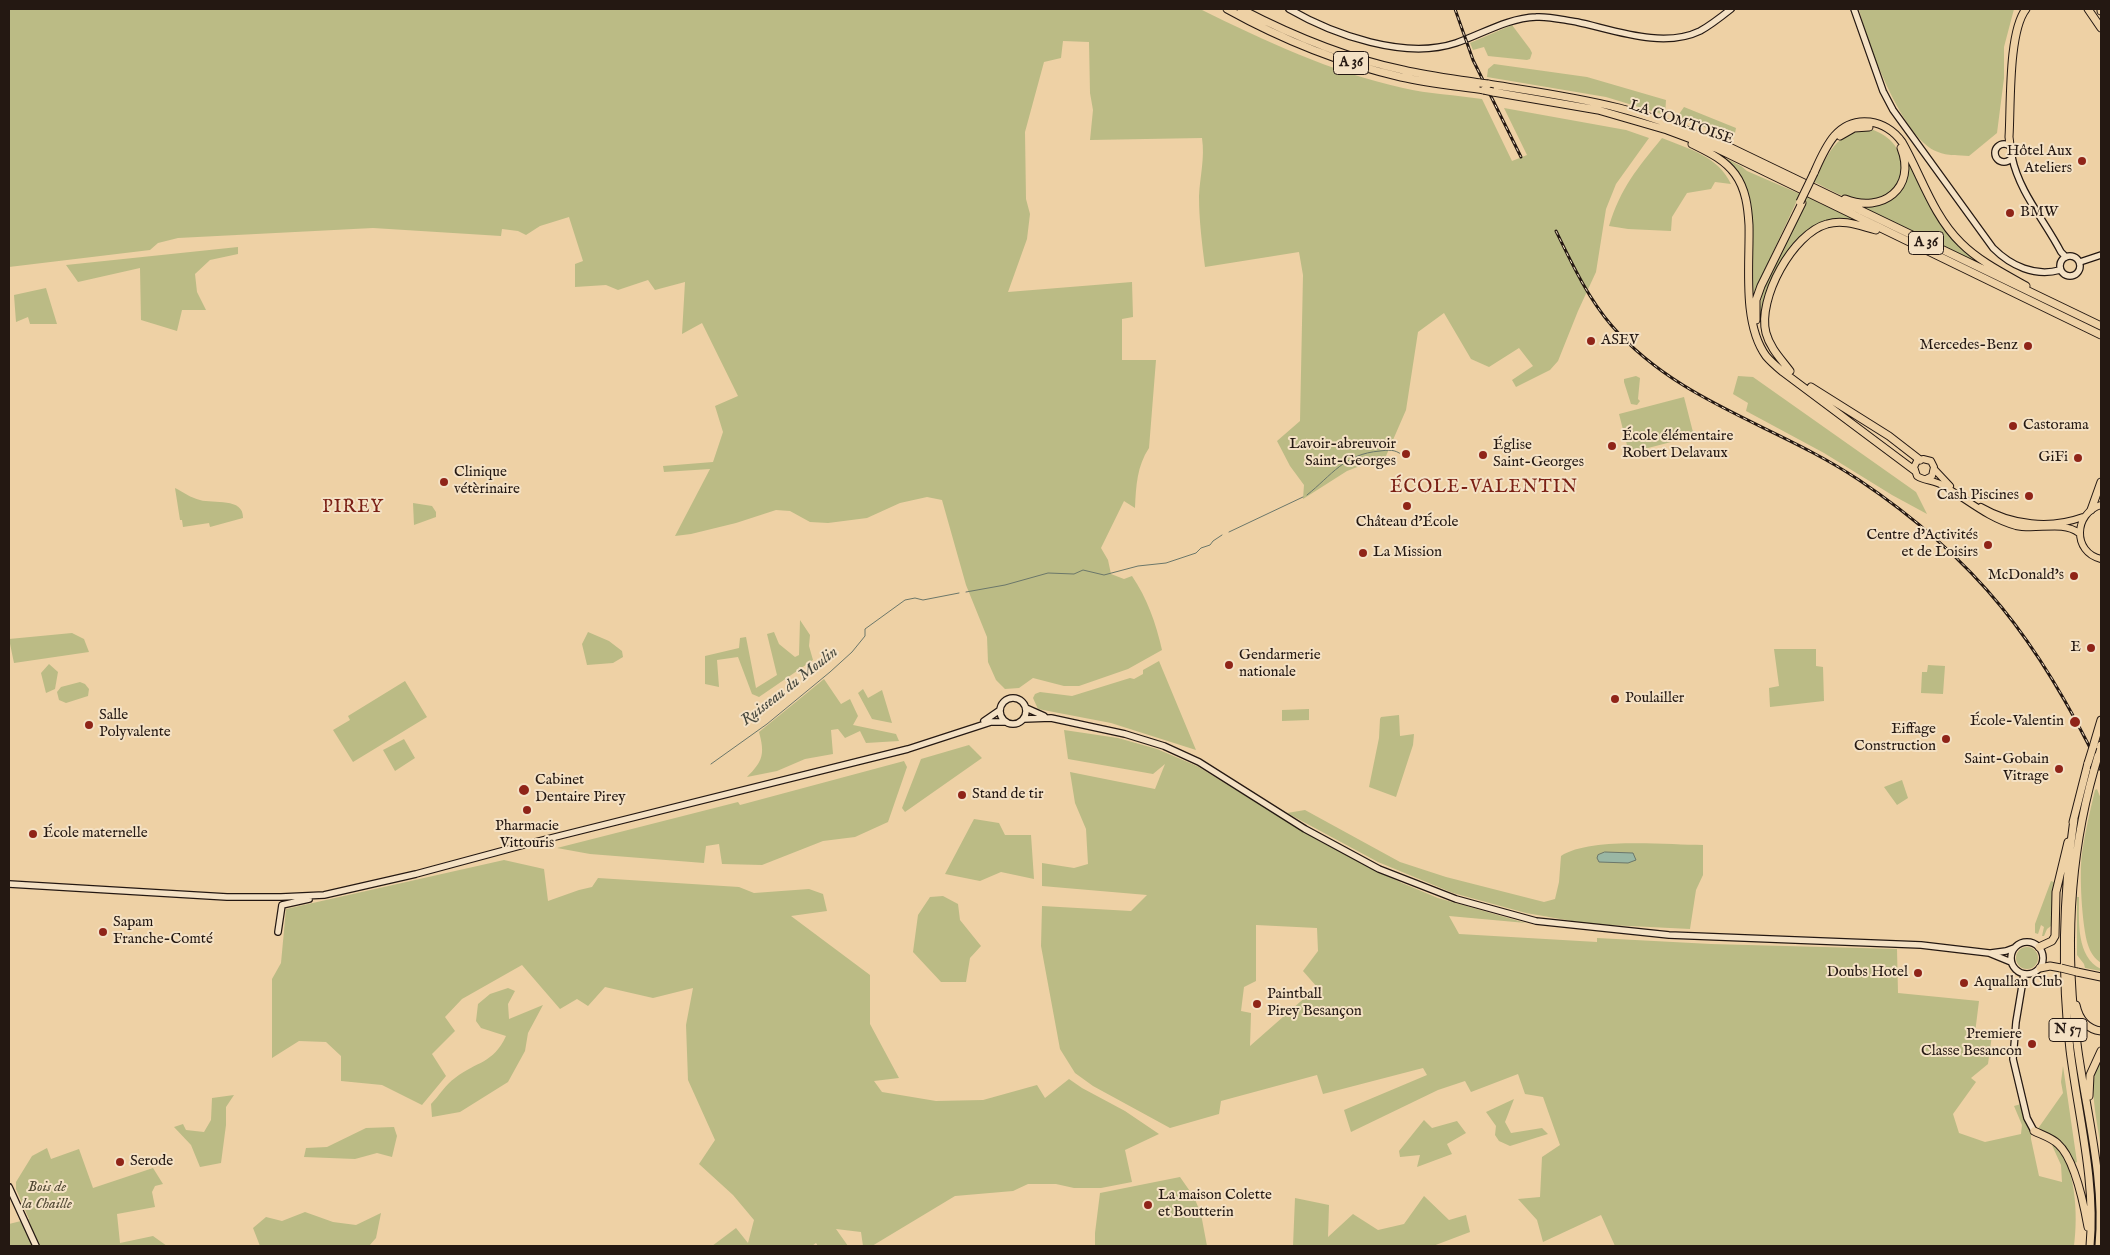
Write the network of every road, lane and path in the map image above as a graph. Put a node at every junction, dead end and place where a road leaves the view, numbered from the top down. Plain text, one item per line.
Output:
1 (1227, 9) edge
2 (1241, 9) edge
3 (1289, 9) edge
4 (1730, 9) edge
5 (1854, 9) edge
6 (2019, 9) edge
7 (2026, 9) edge
8 (2088, 9) edge
9 (2101, 28) edge
10 (1486, 87) junction
11 (1664, 128) junction
12 (2002, 144) junction
13 (2010, 145) junction
14 (2012, 157) junction
15 (2004, 162) junction
16 (1815, 173) junction
17 (2016, 173) junction
18 (1796, 179) junction
19 (1801, 202) junction
20 (1890, 234) junction
21 (2101, 255) edge
22 (2066, 257) junction
23 (2080, 262) junction
24 (2060, 270) junction
25 (2056, 305) junction
26 (2101, 326) edge
27 (1754, 330) junction
28 (2101, 335) edge
29 (1790, 371) junction
30 (1920, 460) junction
31 (1914, 470) junction
32 (1934, 470) junction
33 (1926, 479) junction
34 (2101, 482) edge
35 (2101, 505) edge
36 (2090, 510) junction
37 (2084, 517) junction
38 (2079, 533) junction
39 (2101, 559) edge
40 (1026, 708) junction
41 (1000, 710) junction
42 (1051, 718) junction
43 (1024, 719) junction
44 (2101, 720) edge
45 (1006, 722) junction
46 (976, 726) junction
47 (2101, 745) edge
48 (2074, 819) junction
49 (9, 884) edge
50 (324, 894) junction
51 (278, 932) dead end
52 (2040, 947) junction
53 (2014, 948) junction
54 (1989, 953) junction
55 (2044, 960) junction
56 (2011, 962) junction
57 (2050, 966) junction
58 (2040, 968) junction
59 (2024, 974) junction
60 (2101, 977) edge
61 (2070, 978) junction
62 (2101, 1031) edge
63 (2101, 1051) edge
64 (2089, 1121) junction
65 (2034, 1131) joint
66 (9, 1187) edge
67 (2090, 1243) edge
68 (36, 1246) edge
69 (2099, 1246) edge

1 - 10 highway, LA COMTOISE / A 36
2 - 10 highway, LA COMTOISE / A 36, bridge
3 - 4 main road
5 - 24 main road
6 - 12 highway
7 - 13 highway
8 - 9 highway
10 - 11 highway, LA COMTOISE / A 36, bridge
10 - 11 highway, LA COMTOISE / A 36
11 - 18 highway, LA COMTOISE / A 36
11 - 20 highway, LA COMTOISE / A 36
11 - 27 highway, A 36
12 - 13 main road
12 - 15 main road
13 - 14 main road
14 - 15 main road
14 - 17 main road
15 - 17 main road
16 - 18 highway, A 36
16 - 19 highway, A 36, bridge
16 - 25 highway, A 36
17 - 22 main road
18 - 25 highway, LA COMTOISE / A 36
19 - 27 highway, A 36
19 - 29 highway, A 36
20 - 28 highway, LA COMTOISE / A 36
20 - 29 highway, A 36
21 - 23 main road
22 - 23 main road
22 - 24 main road
23 - 24 main road
25 - 26 highway, LA COMTOISE / A 36
27 - 31 highway, A 36
29 - 30 highway, A 36
30 - 31 main road
30 - 32 main road, A 36
31 - 33 main road, A 36
32 - 33 main road
32 - 37 main road, A 36
33 - 38 main road, A 36
34 - 36 highway
35 - 36 main road
36 - 37 main road
37 - 38 main road
38 - 39 main road
40 - 41 main road
40 - 42 main road
40 - 43 main road
41 - 45 main road
41 - 46 main road
42 - 43 main road
42 - 54 main road
43 - 45 main road
44 - 48 highway, N 57, bridge
45 - 46 main road
46 - 50 main road
47 - 61 highway, N 57, bridge
48 - 52 highway
48 - 67 highway, N 57
49 - 50 main road
50 - 51 main road
52 - 53 main road
52 - 55 main road
53 - 54 main road
53 - 56 main road
54 - 56 main road
55 - 57 highway
55 - 58 main road
56 - 59 main road
57 - 58 highway
57 - 60 highway, bridge
58 - 59 main road
59 - 65 main road
61 - 62 highway
61 - 64 highway, N 57
63 - 64 highway
64 - 69 highway, N 57
65 - 67 highway
66 - 68 main road

